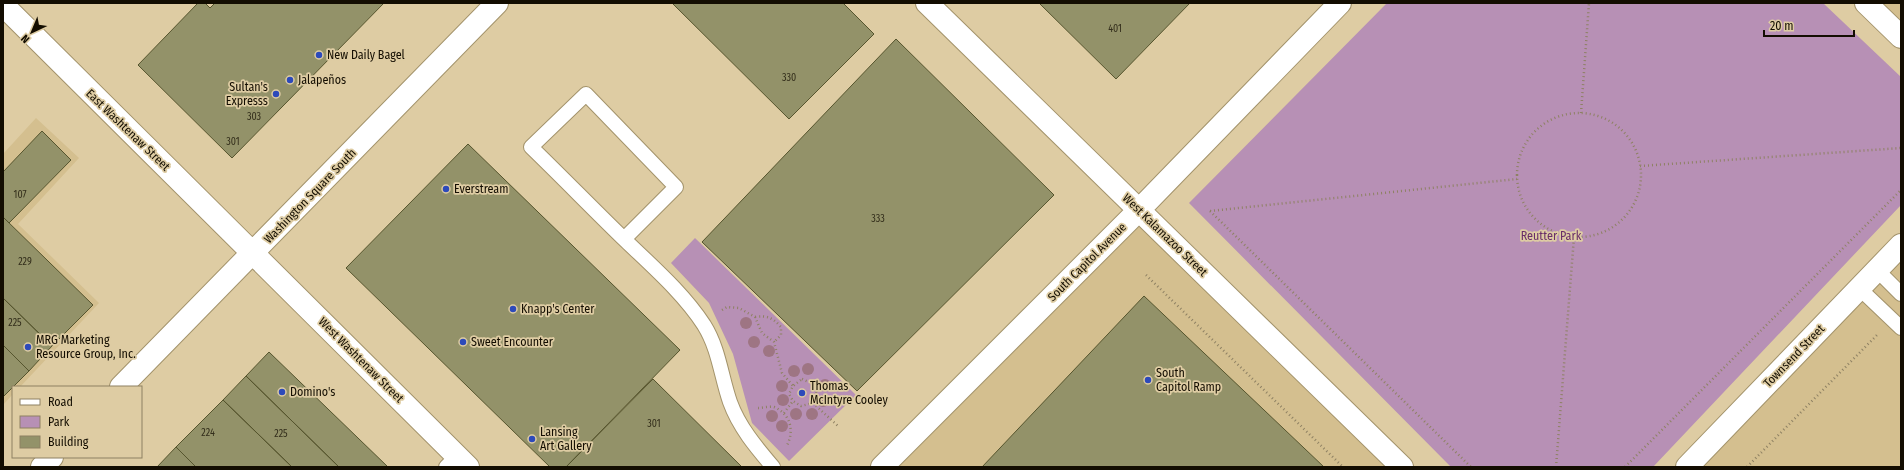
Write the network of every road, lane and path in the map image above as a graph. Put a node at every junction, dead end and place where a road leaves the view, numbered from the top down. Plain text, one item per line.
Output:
1 (497, 3) edge
2 (927, 3) edge
3 (1340, 3) edge
4 (1589, 3) edge
5 (1866, 3) edge
6 (3, 5) edge
7 (1901, 37) edge
8 (1581, 113) junction
9 (1901, 148) edge
10 (1640, 166) junction
11 (1517, 179) junction
12 (1901, 190) edge
13 (1139, 210) junction
14 (1574, 237) junction
15 (624, 239) junction
16 (1901, 245) edge
17 (254, 254) junction
18 (1877, 270) junction
19 (1146, 275) dead end
20 (1859, 288) junction
21 (1901, 294) edge
22 (720, 311) dead end
23 (755, 317) junction
24 (1897, 323) edge
25 (774, 342) junction
26 (122, 386) edge
27 (793, 386) junction
28 (794, 401) junction
29 (813, 403) junction
30 (754, 408) dead end
31 (784, 413) junction
32 (838, 426) dead end
33 (783, 450) dead end
34 (51, 458) edge
35 (457, 463) edge
36 (42, 467) edge
37 (773, 467) edge
38 (882, 467) edge
39 (1343, 467) edge
40 (1402, 467) edge
41 (1472, 467) edge
42 (1556, 467) edge
43 (1625, 467) edge
44 (1687, 467) edge
45 (1747, 467) edge

1 - 17 street, Washington Square South
2 - 13 street, West Kalamazoo Street
3 - 13 street, South Capitol Avenue
4 - 8 path
5 - 7 street
6 - 17 street, East Washtenaw Street
8 - 10 path
8 - 11 path
9 - 10 path
10 - 14 path
11 - 14 path
11 - 41 path
12 - 43 path
13 - 38 street, South Capitol Avenue
13 - 40 street, West Kalamazoo Street
14 - 42 path
15 - 15 lane
15 - 37 lane
16 - 18 street, Townsend Street
17 - 26 street, Washington Square South
17 - 35 street, West Washtenaw Street
18 - 20 street, Townsend Street
18 - 21 lane
19 - 39 path
20 - 24 lane
20 - 44 street, Townsend Street
22 - 23 path
23 - 25 path
23 - 25 path
24 - 45 path
25 - 27 path
27 - 28 path
27 - 29 path
28 - 29 path
28 - 31 path
29 - 32 path
30 - 31 path
31 - 33 path
34 - 36 street

